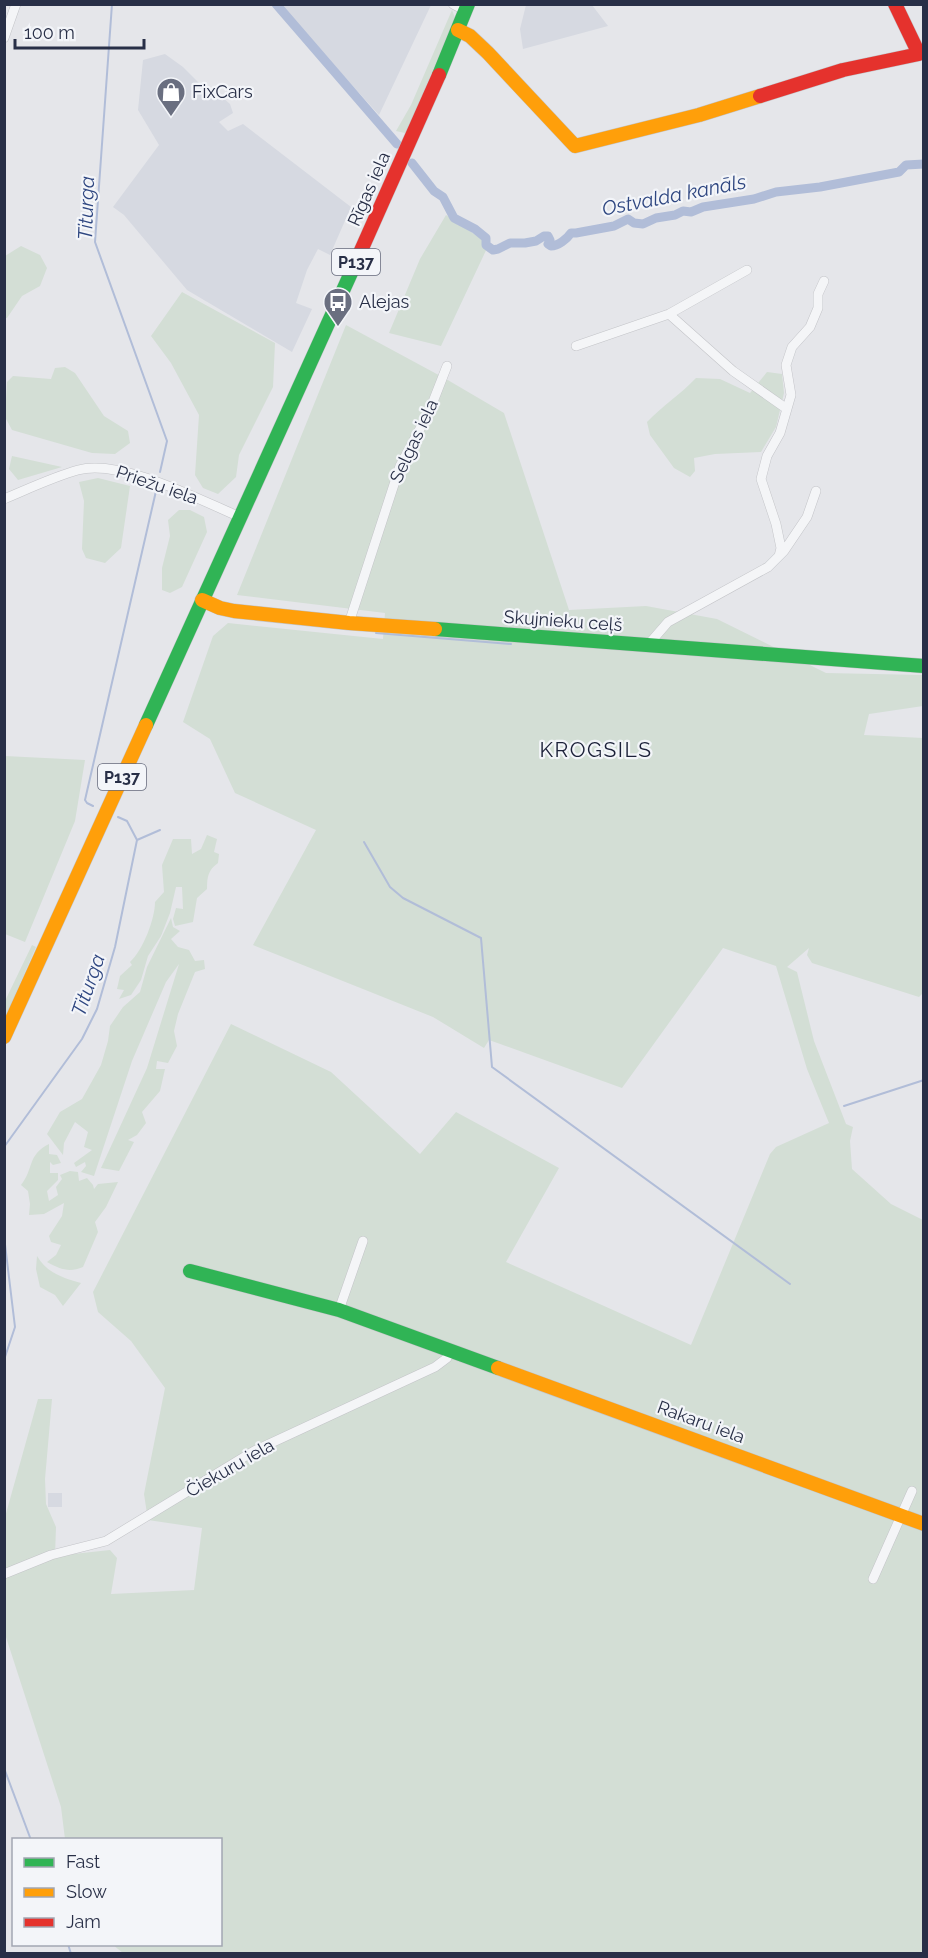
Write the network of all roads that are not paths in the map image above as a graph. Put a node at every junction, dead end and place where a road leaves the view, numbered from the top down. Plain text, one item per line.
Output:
1 (16, 4) edge
2 (453, 4) edge
3 (895, 4) edge
4 (467, 8) edge
5 (6, 27) edge
6 (458, 30) junction
7 (4, 38) edge
8 (747, 270) dead end
9 (824, 281) dead end
10 (669, 314) junction
11 (576, 346) dead end
12 (447, 366) dead end
13 (787, 409) junction
14 (816, 491) dead end
15 (4, 499) edge
16 (240, 517) junction
17 (779, 556) junction
18 (202, 600) junction
19 (350, 623) junction
20 (648, 645) junction
21 (924, 666) edge
22 (4, 1037) edge
23 (363, 1241) dead end
24 (189, 1271) dead end
25 (339, 1310) junction
26 (450, 1351) junction
27 (912, 1491) dead end
28 (901, 1515) junction
29 (924, 1524) edge
30 (4, 1574) edge
31 (873, 1580) dead end

1 - 5 street
2 - 4 street
3 - 6 street
4 - 6 street, Rīgas iela / P137
5 - 7 street
6 - 16 street, Rīgas iela / P137
8 - 10 street
9 - 13 street
10 - 11 street
10 - 13 street
12 - 19 street, Selgas iela
13 - 17 street
14 - 17 street
15 - 16 street, Priežu iela
16 - 18 street, P137
17 - 20 street
18 - 19 street, Skujnieku ceļš
18 - 22 street, P137
19 - 20 street, Skujnieku ceļš
20 - 21 street, Skujnieku ceļš
23 - 25 street
24 - 25 street, Rakaru iela
25 - 26 street, Rakaru iela
26 - 28 street, Rakaru iela
26 - 30 street, Čiekuru iela
27 - 28 street
28 - 29 street, Rakaru iela
28 - 31 street

